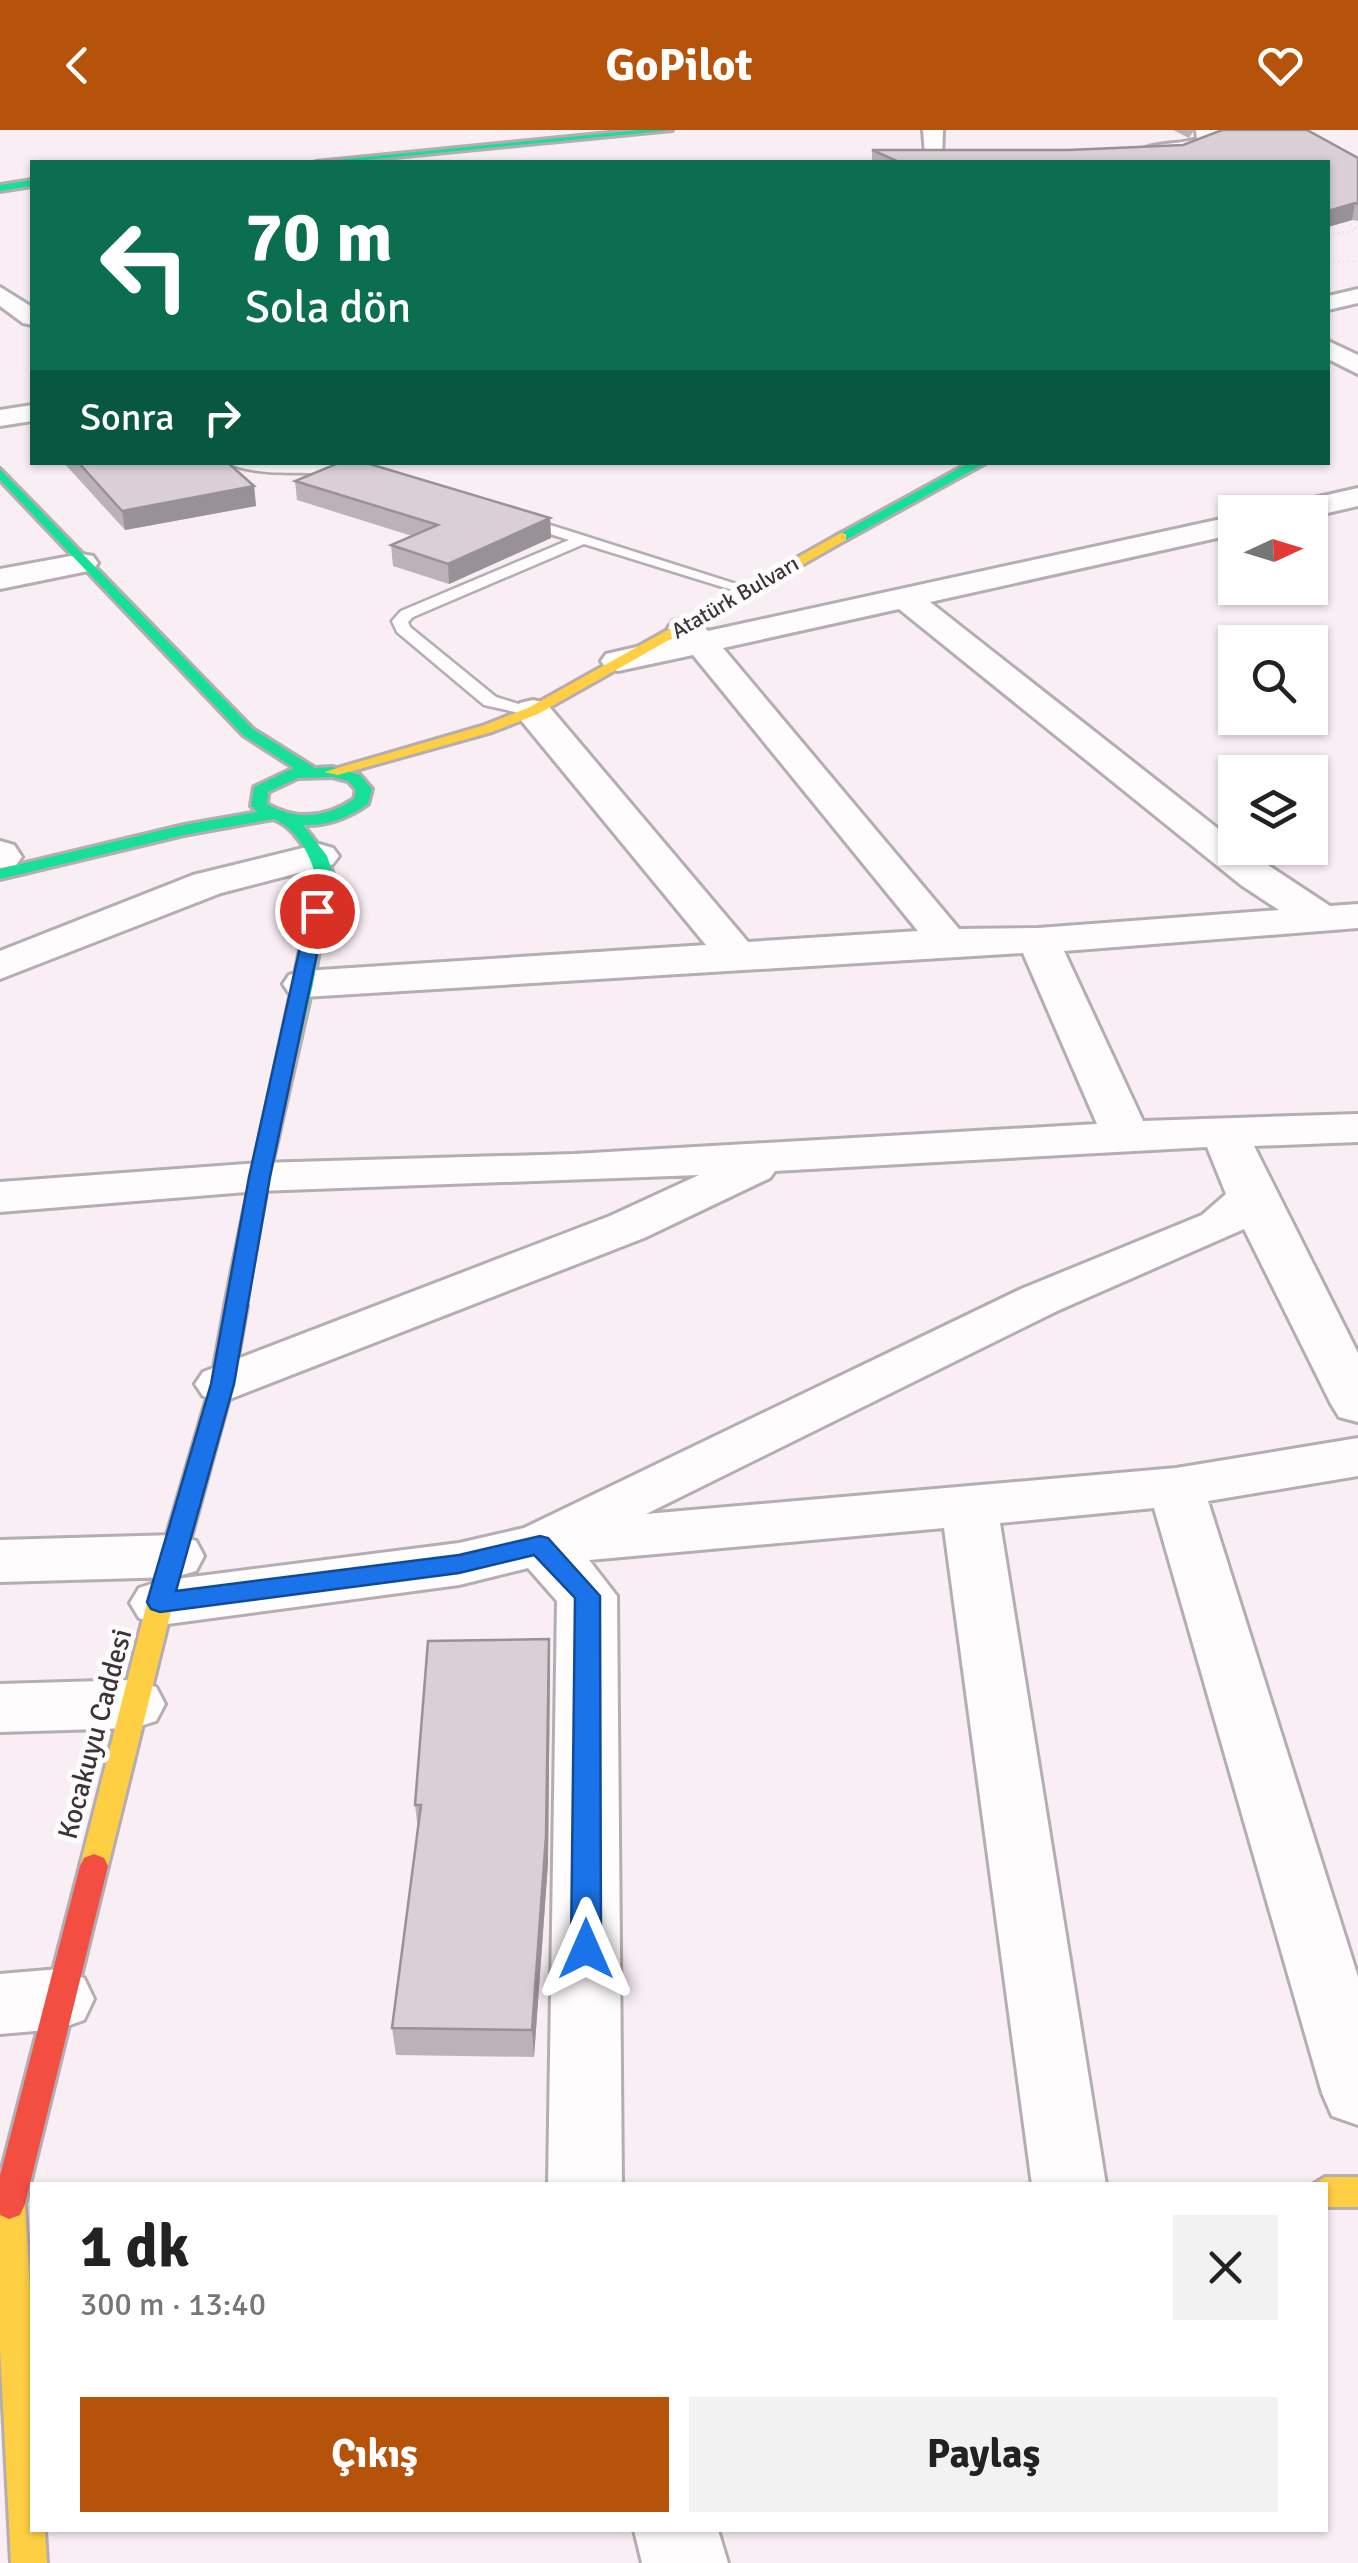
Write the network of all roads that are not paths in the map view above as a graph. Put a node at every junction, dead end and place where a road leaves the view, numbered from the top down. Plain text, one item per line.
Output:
1 (668, 130) edge
2 (933, 130) edge
3 (1212, 130) edge
4 (935, 159) edge
5 (362, 160) edge
6 (1154, 160) edge
7 (30, 183) edge
8 (0, 188) edge
9 (0, 294) edge
10 (1358, 296) edge
11 (1330, 303) edge
12 (30, 316) edge
13 (1358, 334) edge
14 (1330, 335) edge
15 (1330, 351) edge
16 (1358, 366) edge
17 (30, 413) edge
18 (0, 418) edge
19 (328, 465) edge
20 (976, 465) edge
21 (0, 473) edge
22 (372, 475) edge
23 (1358, 497) edge
24 (1328, 504) edge
25 (512, 518) edge
26 (1218, 528) edge
27 (582, 540) junction
28 (82, 564) junction
29 (0, 579) edge
30 (746, 590) junction
31 (904, 597) junction
32 (693, 636) junction
33 (618, 661) joint
34 (534, 711) junction
35 (487, 729) junction
36 (248, 732) junction
37 (321, 771) junction
38 (267, 783) junction
39 (235, 794) dead end
40 (365, 795) junction
41 (205, 803) dead end
42 (348, 812) junction
43 (280, 818) junction
44 (319, 856) junction
45 (1, 860) edge
46 (1341, 918) edge
47 (1038, 940) junction
48 (948, 942) junction
49 (736, 956) junction
50 (0, 966) edge
51 (304, 984) junction
52 (1358, 1128) edge
53 (1225, 1134) junction
54 (1126, 1136) junction
55 (781, 1155) junction
56 (260, 1177) junction
57 (0, 1196) edge
58 (1252, 1198) junction
59 (222, 1384) junction
60 (1358, 1404) edge
61 (1358, 1457) edge
62 (1176, 1487) junction
63 (969, 1506) junction
64 (540, 1544) junction
65 (0, 1562) edge
66 (167, 1579) junction
67 (134, 1704) junction
68 (0, 1708) edge
69 (29, 2001) edge
70 (1358, 2093) edge
71 (585, 2182) edge
72 (1069, 2182) edge
73 (1328, 2192) edge
74 (1358, 2192) edge
75 (14, 2204) edge
76 (676, 2532) edge
77 (28, 2563) edge
78 (684, 2563) edge

1 - 5 street
2 - 4 street
3 - 6 street
7 - 8 street
9 - 12 street
10 - 11 street
13 - 14 street
15 - 16 street
17 - 18 street
19 - 22 lane
20 - 30 street, Atatürk Bulvarı
21 - 28 street
23 - 24 street
25 - 27 lane
26 - 31 street
27 - 30 lane
27 - 34 lane
28 - 29 street
28 - 36 street
30 - 32 street, Atatürk Bulvarı
31 - 32 street
31 - 46 street
32 - 33 street
32 - 48 street
33 - 34 street
34 - 35 street
34 - 49 street
35 - 37 street
35 - 40 street
36 - 37 street
36 - 38 street
37 - 38 street
37 - 40 street
38 - 39 street
38 - 43 street
40 - 42 street
41 - 45 street
42 - 43 street
42 - 44 street
43 - 44 street
43 - 45 street
44 - 50 street
44 - 51 street, Kocakuyu Caddesi
46 - 47 street
47 - 48 street
47 - 54 street
48 - 49 street
49 - 51 street
51 - 56 street, Kocakuyu Caddesi
52 - 53 street
53 - 54 street
53 - 58 street
54 - 55 street
55 - 56 street
55 - 59 street
56 - 57 street
56 - 59 street, Kocakuyu Caddesi
58 - 60 street
58 - 64 street
59 - 66 street, Kocakuyu Caddesi
61 - 62 street
62 - 63 street
62 - 70 street
63 - 64 street
63 - 72 street
64 - 66 street
64 - 71 street
65 - 66 street
66 - 67 street, Kocakuyu Caddesi
67 - 68 street
67 - 69 street, Kocakuyu Caddesi
69 - 75 street, Kocakuyu Caddesi
73 - 74 street
75 - 77 street, Kocakuyu Caddesi
76 - 78 street

